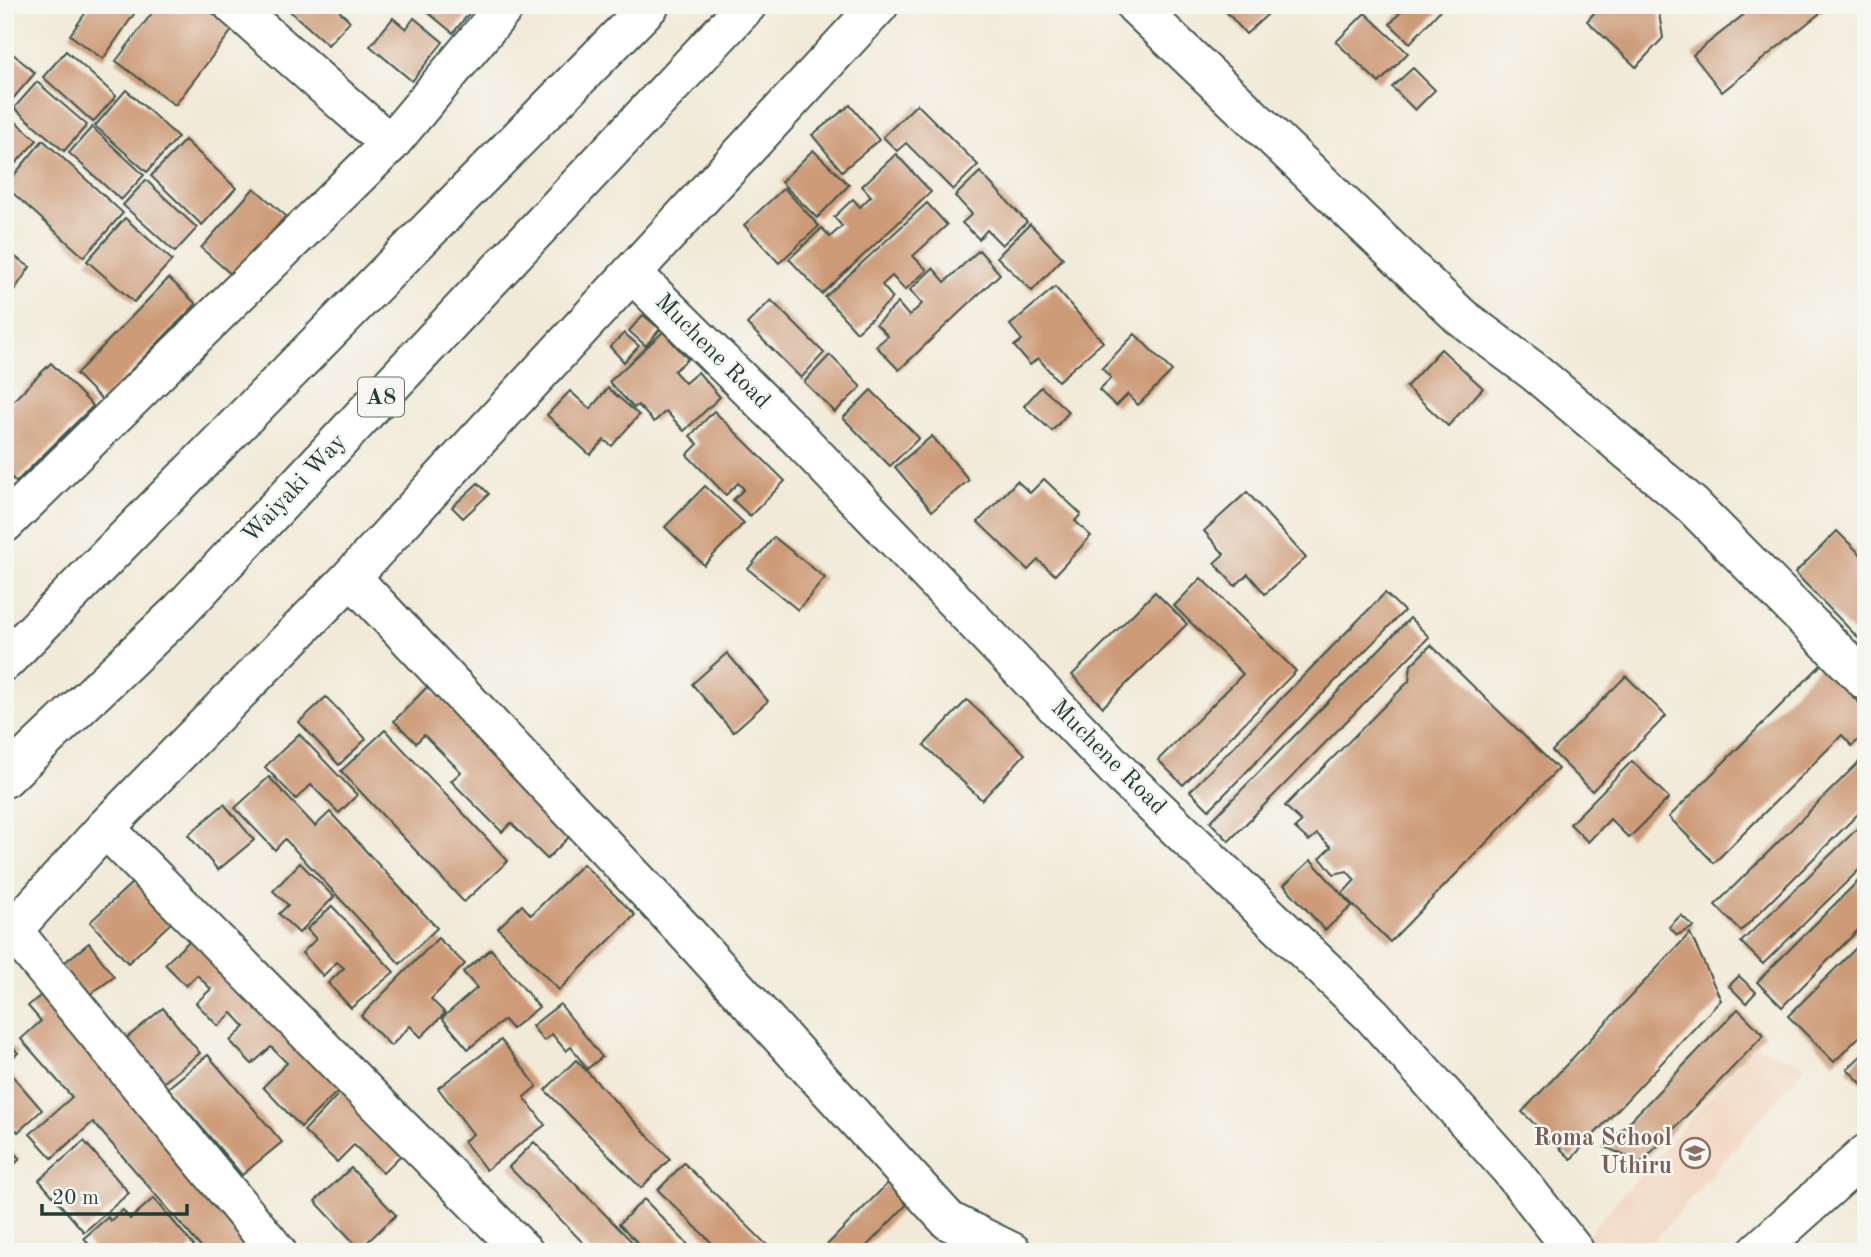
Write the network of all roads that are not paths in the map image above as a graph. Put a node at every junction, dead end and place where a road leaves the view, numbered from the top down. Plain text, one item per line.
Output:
1 (233, 5) edge
2 (506, 5) edge
3 (747, 5) edge
4 (879, 5) edge
5 (1135, 5) edge
6 (642, 9) edge
7 (390, 144) junction
8 (632, 272) junction
9 (5, 523) edge
10 (351, 578) junction
11 (5, 661) edge
12 (1866, 681) edge
13 (5, 778) edge
14 (105, 828) junction
15 (10, 935) edge
16 (1866, 1154) edge
17 (277, 1252) edge
18 (524, 1252) edge
19 (1012, 1252) edge
20 (1576, 1252) edge
21 (1757, 1252) edge

1 - 7 main road
2 - 7 main road
3 - 13 main road, Waiyaki Way / A8
4 - 8 main road
5 - 12 main road
6 - 11 main road
7 - 9 main road
8 - 10 main road
8 - 20 main road, Muchene Road
10 - 14 main road
10 - 19 main road
14 - 15 main road
14 - 18 main road
15 - 17 main road
16 - 21 main road

